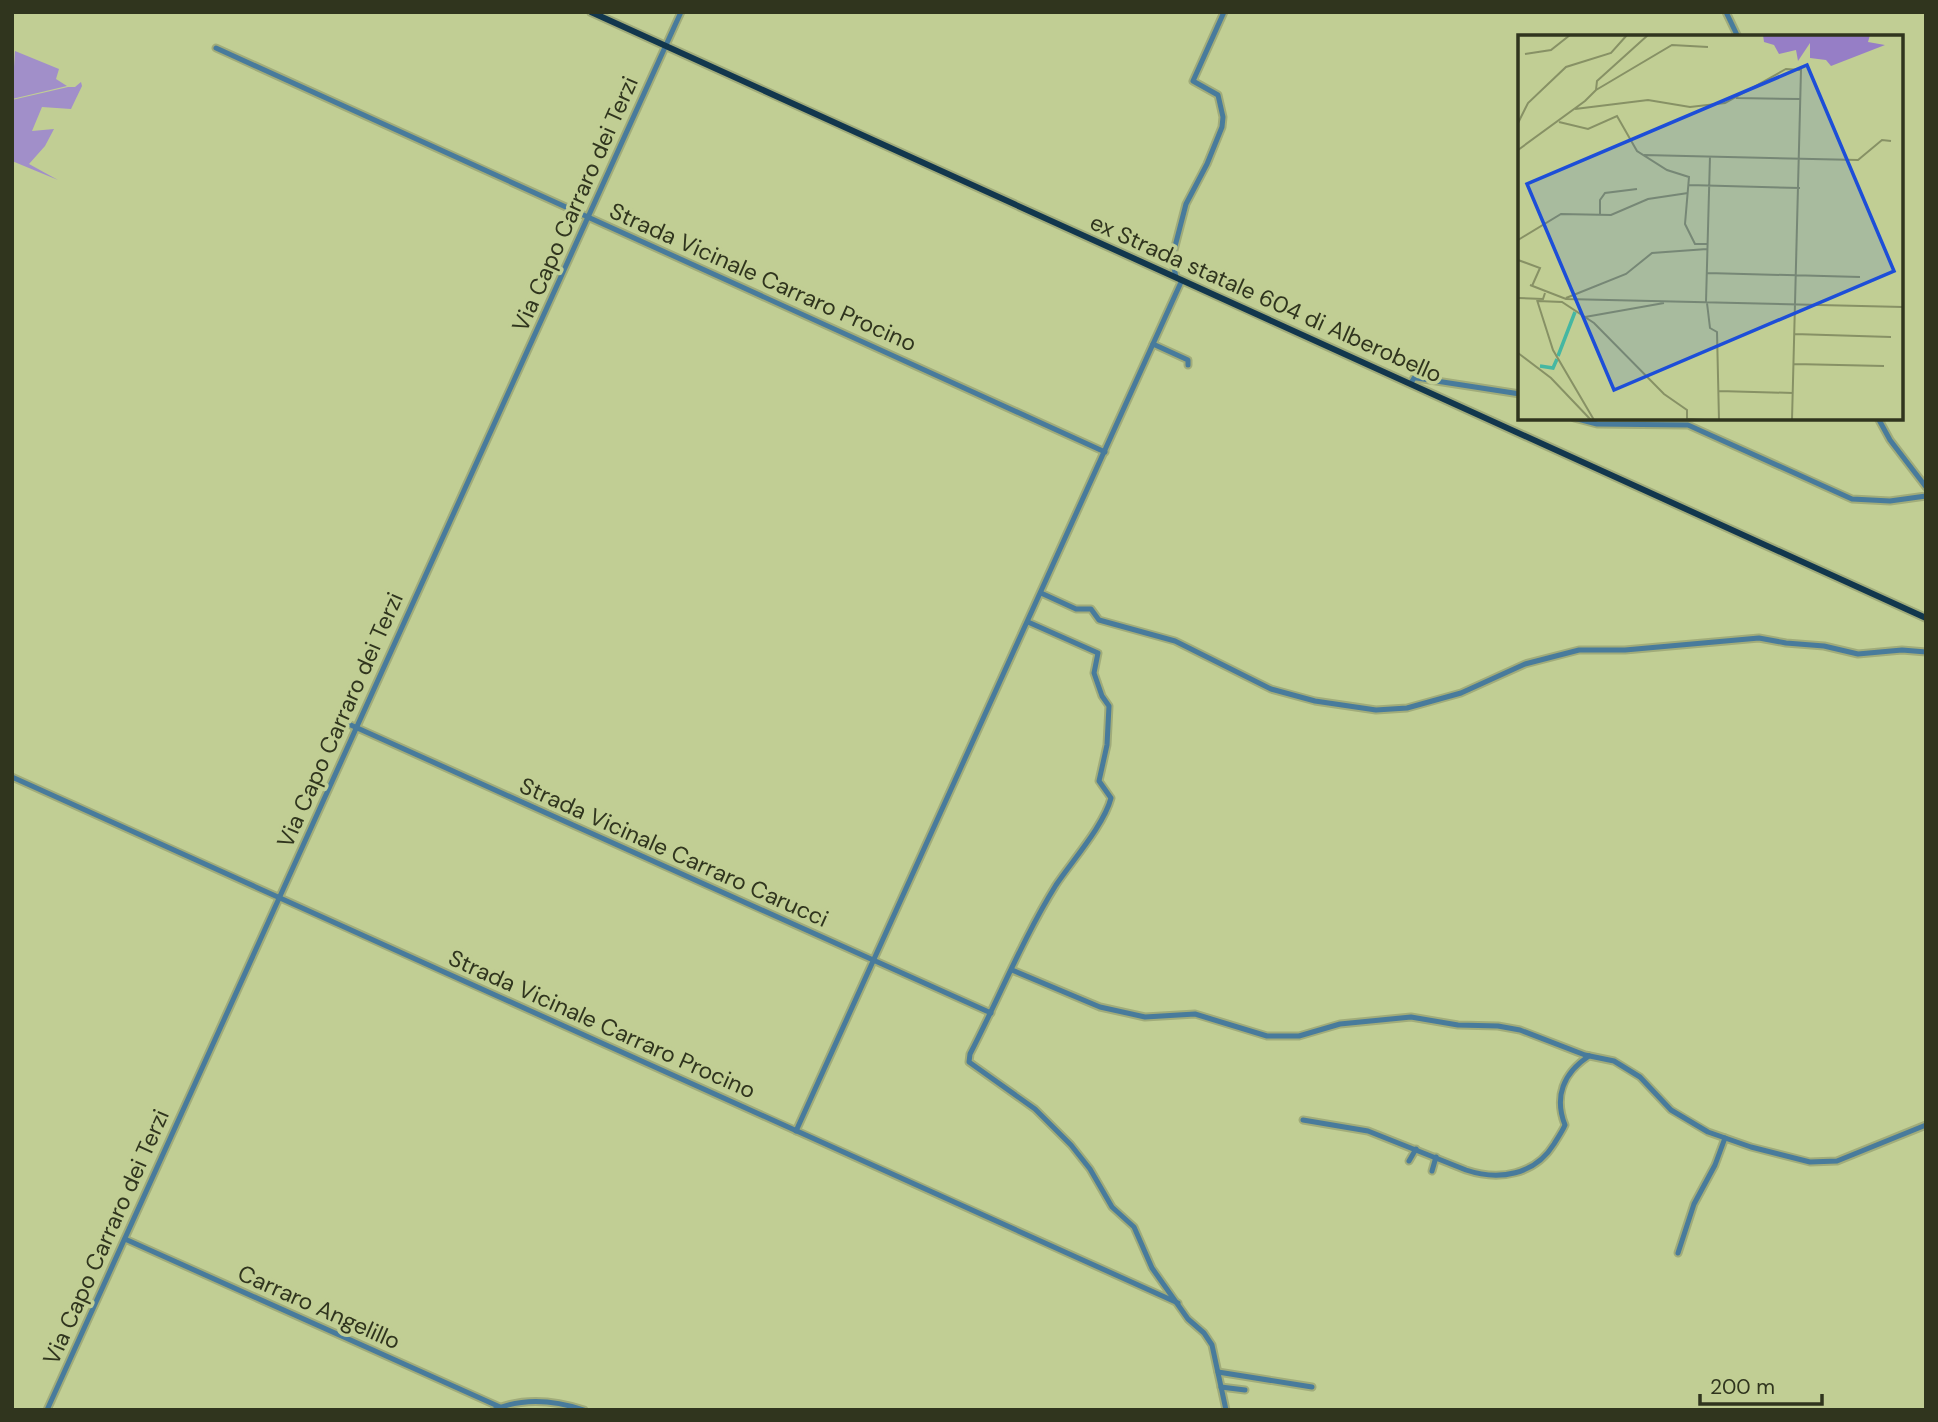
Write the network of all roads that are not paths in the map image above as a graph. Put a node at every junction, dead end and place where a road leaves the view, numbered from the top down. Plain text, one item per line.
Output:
1 (591, 12) edge
2 (681, 12) edge
3 (1224, 12) edge
4 (1726, 12) edge
5 (1737, 35) edge
6 (666, 46) junction
7 (216, 48) dead end
8 (588, 217) junction
9 (1179, 279) junction
10 (1153, 344) junction
11 (1188, 365) dead end
12 (1411, 383) junction
13 (1518, 394) edge
14 (1582, 420) edge
15 (1879, 420) edge
16 (1105, 452) junction
17 (1926, 487) edge
18 (1926, 496) edge
19 (1041, 593) junction
20 (1926, 618) edge
21 (1028, 622) junction
22 (1926, 652) edge
23 (344, 722) dead end
24 (356, 727) junction
25 (12, 777) edge
26 (279, 897) junction
27 (873, 960) junction
28 (1012, 970) junction
29 (991, 1013) junction
30 (1588, 1056) junction
31 (1303, 1120) dead end
32 (1926, 1125) edge
33 (796, 1131) junction
34 (1725, 1138) junction
35 (1416, 1149) junction
36 (1436, 1157) junction
37 (1409, 1161) dead end
38 (1432, 1171) dead end
39 (125, 1239) junction
40 (1678, 1253) dead end
41 (1178, 1303) junction
42 (1218, 1372) junction
43 (1221, 1387) junction
44 (1312, 1387) dead end
45 (1245, 1390) dead end
46 (497, 1408) edge
47 (47, 1410) edge
48 (584, 1410) edge
49 (1226, 1410) edge

1 - 6 main road, ex Strada statale 604 di Alberobello
2 - 6 street, Via Capo Carraro dei Terzi
3 - 9 street
4 - 5 street
6 - 8 street, Via Capo Carraro dei Terzi
6 - 9 main road, ex Strada statale 604 di Alberobello
7 - 8 street, Strada Vicinale Carraro Procino
8 - 16 street, Strada Vicinale Carraro Procino
8 - 24 street, Via Capo Carraro dei Terzi
9 - 10 street
9 - 12 main road, ex Strada statale 604 di Alberobello
10 - 11 street
10 - 16 street
12 - 13 street
12 - 20 main road, ex Strada statale 604 di Alberobello
14 - 18 street
15 - 17 street
16 - 19 street
19 - 21 street
19 - 22 street
21 - 27 street
21 - 28 street
23 - 24 street, Strada Vicinale Carraro Carucci
24 - 26 street, Via Capo Carraro dei Terzi
24 - 27 street, Strada Vicinale Carraro Carucci
25 - 26 street, Strada Vicinale Carraro Procino
26 - 33 street, Strada Vicinale Carraro Procino
26 - 39 street, Via Capo Carraro dei Terzi
27 - 29 street, Strada Vicinale Carraro Carucci
27 - 33 street
28 - 29 street
28 - 30 street
29 - 41 street
30 - 34 street
30 - 36 street
31 - 35 street
32 - 34 street
33 - 41 street, Strada Vicinale Carraro Procino
34 - 40 street
35 - 36 street
35 - 37 street
36 - 38 street
39 - 46 street, Carraro Angelillo
39 - 47 street, Via Capo Carraro dei Terzi
41 - 42 street
42 - 43 street
42 - 44 street
43 - 45 street
43 - 49 street
46 - 48 street

